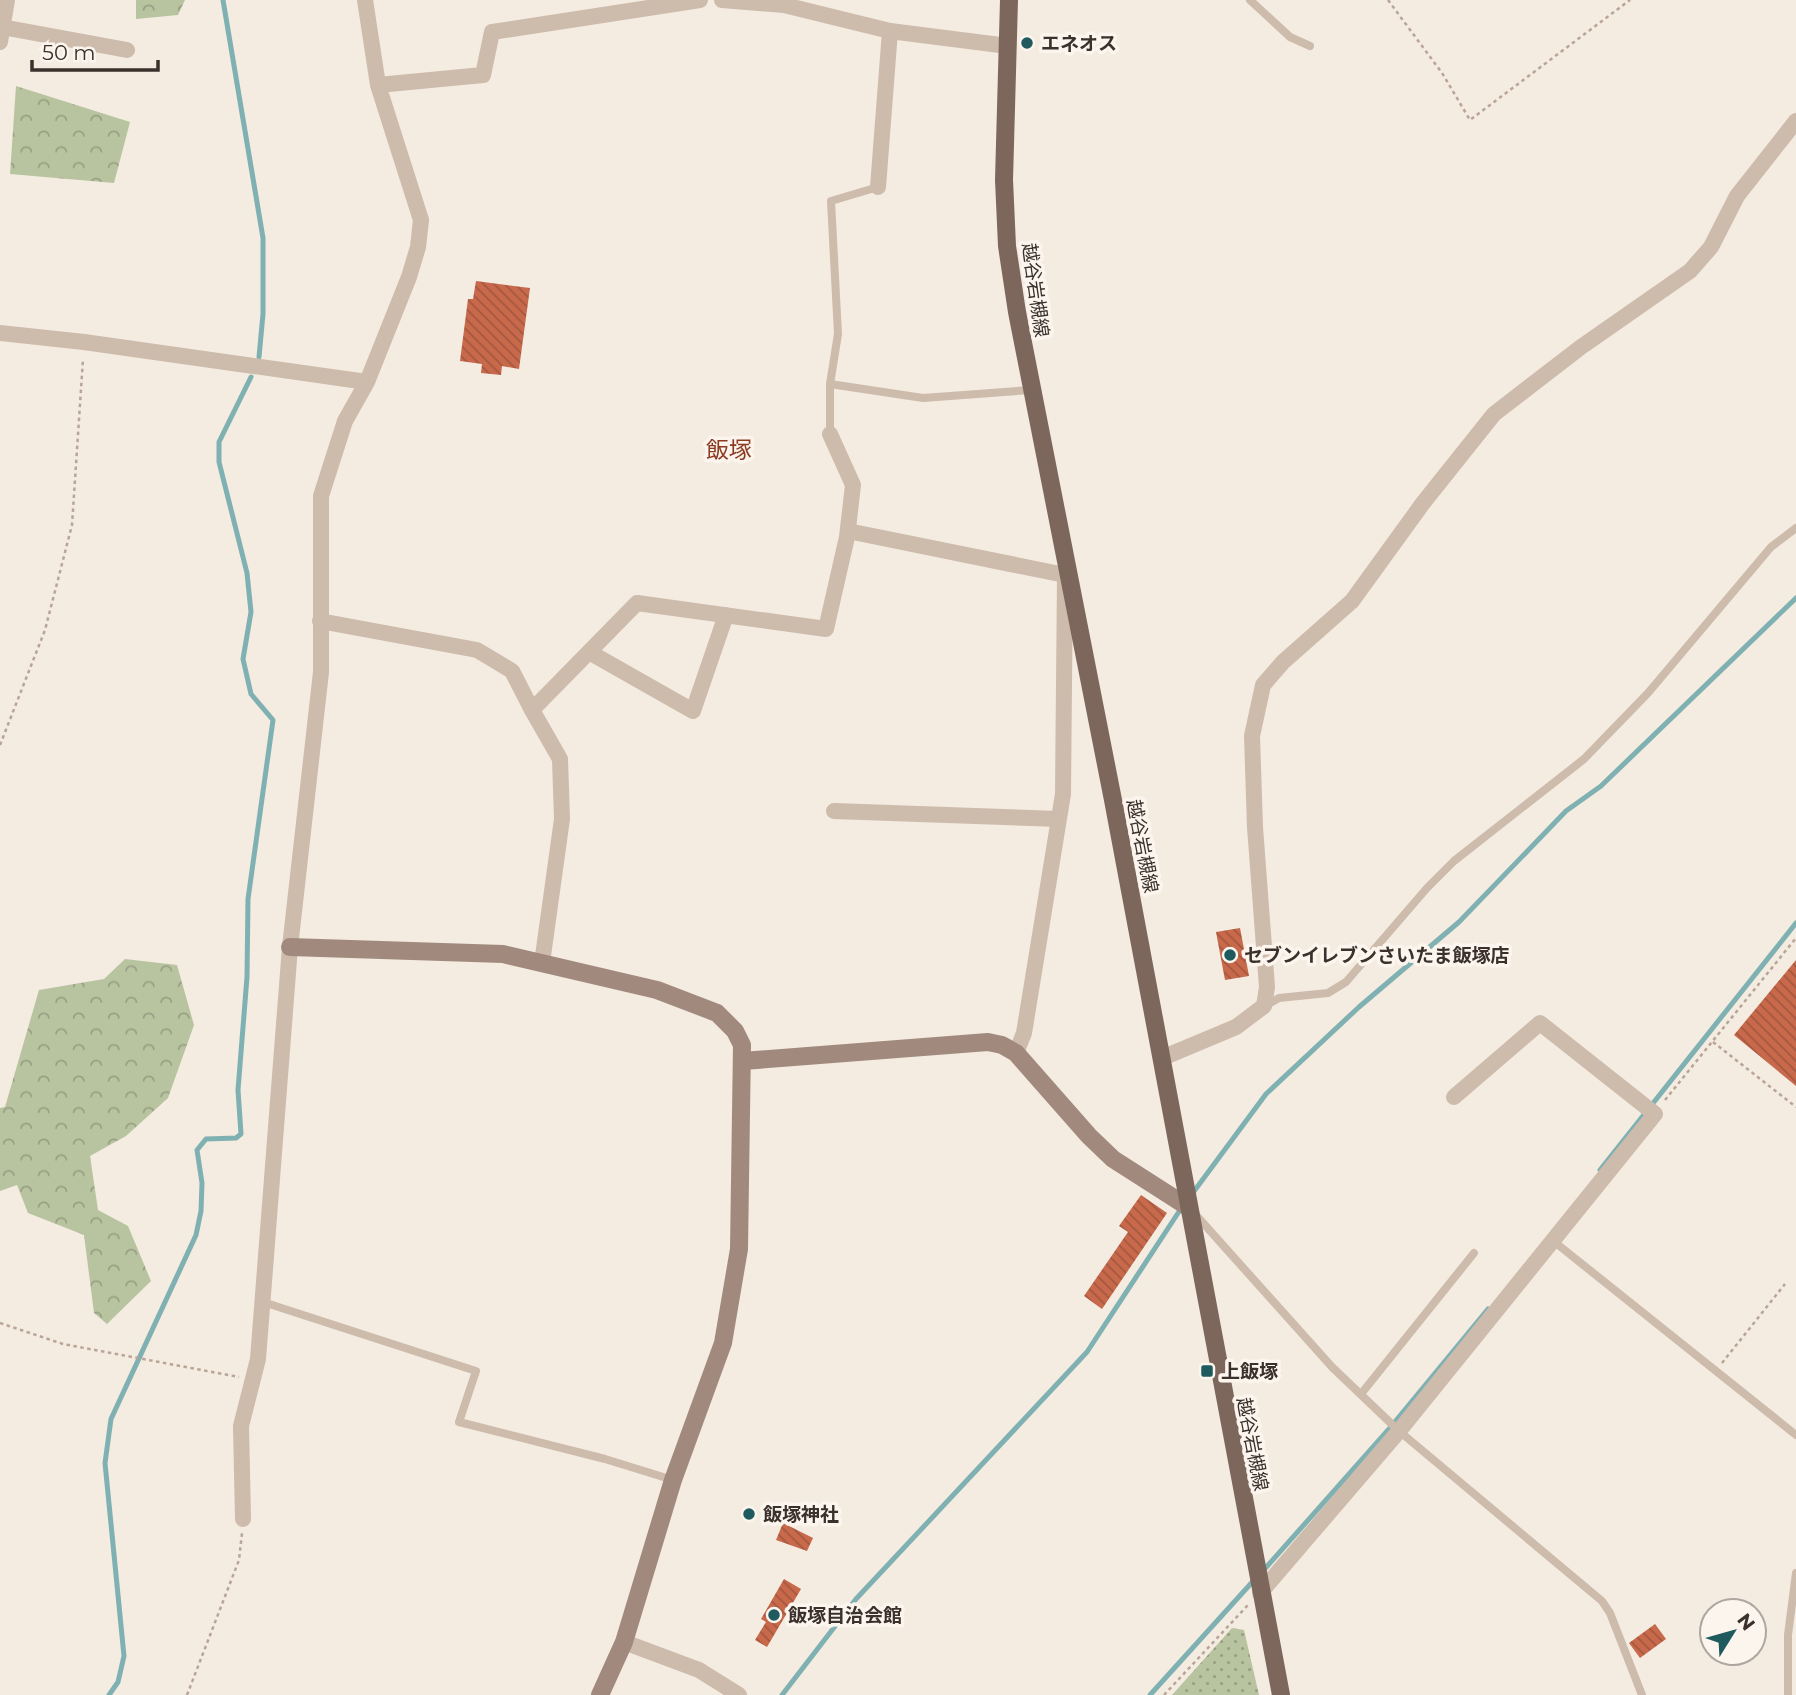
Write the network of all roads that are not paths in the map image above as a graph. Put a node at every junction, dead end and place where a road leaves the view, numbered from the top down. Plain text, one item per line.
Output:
1 (7, 0) edge
2 (365, 0) edge
3 (700, 0) edge
4 (722, 0) edge
5 (1009, 0) edge
6 (1250, 0) edge
7 (784, 3) edge
8 (890, 32) junction
9 (1, 35) edge
10 (1009, 46) junction
11 (1310, 46) dead end
12 (127, 50) dead end
13 (378, 85) junction
14 (1796, 121) edge
15 (878, 187) joint
16 (0, 333) edge
17 (367, 382) junction
18 (830, 384) junction
19 (1031, 390) junction
20 (830, 434) joint
21 (1796, 528) edge
22 (848, 531) junction
23 (1065, 569) junction
24 (726, 615) junction
25 (320, 621) junction
26 (589, 652) junction
27 (532, 710) junction
28 (834, 811) dead end
29 (1059, 820) junction
30 (290, 947) junction
31 (542, 963) junction
32 (1264, 1006) junction
33 (1016, 1053) junction
34 (1162, 1058) junction
35 (743, 1061) junction
36 (1454, 1097) dead end
37 (1188, 1207) junction
38 (1552, 1240) junction
39 (1474, 1253) dead end
40 (263, 1302) junction
41 (1361, 1394) junction
42 (1399, 1431) junction
43 (1796, 1435) edge
44 (673, 1480) junction
45 (243, 1519) road end
46 (1796, 1573) edge
47 (1260, 1592) junction
48 (624, 1642) junction
49 (600, 1695) edge
50 (739, 1695) edge
51 (1281, 1695) edge
52 (1642, 1695) edge
53 (1788, 1695) edge

1 - 9 street
2 - 13 street
3 - 13 street
4 - 7 street
5 - 10 main road, 越谷岩槻線
6 - 11 lane
7 - 8 street
8 - 10 street
8 - 15 street
9 - 12 street
10 - 19 main road, 越谷岩槻線
13 - 17 street
14 - 32 street
15 - 18 lane
16 - 17 street
17 - 25 street
18 - 19 lane
18 - 20 lane
19 - 23 main road, 越谷岩槻線
20 - 22 street
21 - 32 lane
22 - 23 street
22 - 24 street
23 - 29 street
23 - 34 main road, 越谷岩槻線
24 - 26 street
24 - 26 street
25 - 27 street
25 - 30 street
26 - 27 street
27 - 31 street
28 - 29 street
29 - 33 street
30 - 31 street
30 - 40 street
31 - 35 street
32 - 34 street
33 - 35 street
33 - 37 street
34 - 37 main road, 越谷岩槻線
35 - 44 street
36 - 38 street
37 - 41 lane
37 - 47 main road, 越谷岩槻線
38 - 42 street
38 - 43 lane
39 - 41 lane
40 - 44 lane
40 - 45 street
41 - 42 lane
42 - 47 street
42 - 52 lane
44 - 48 street
46 - 53 lane
47 - 51 main road, 越谷岩槻線
48 - 49 street
48 - 50 street

